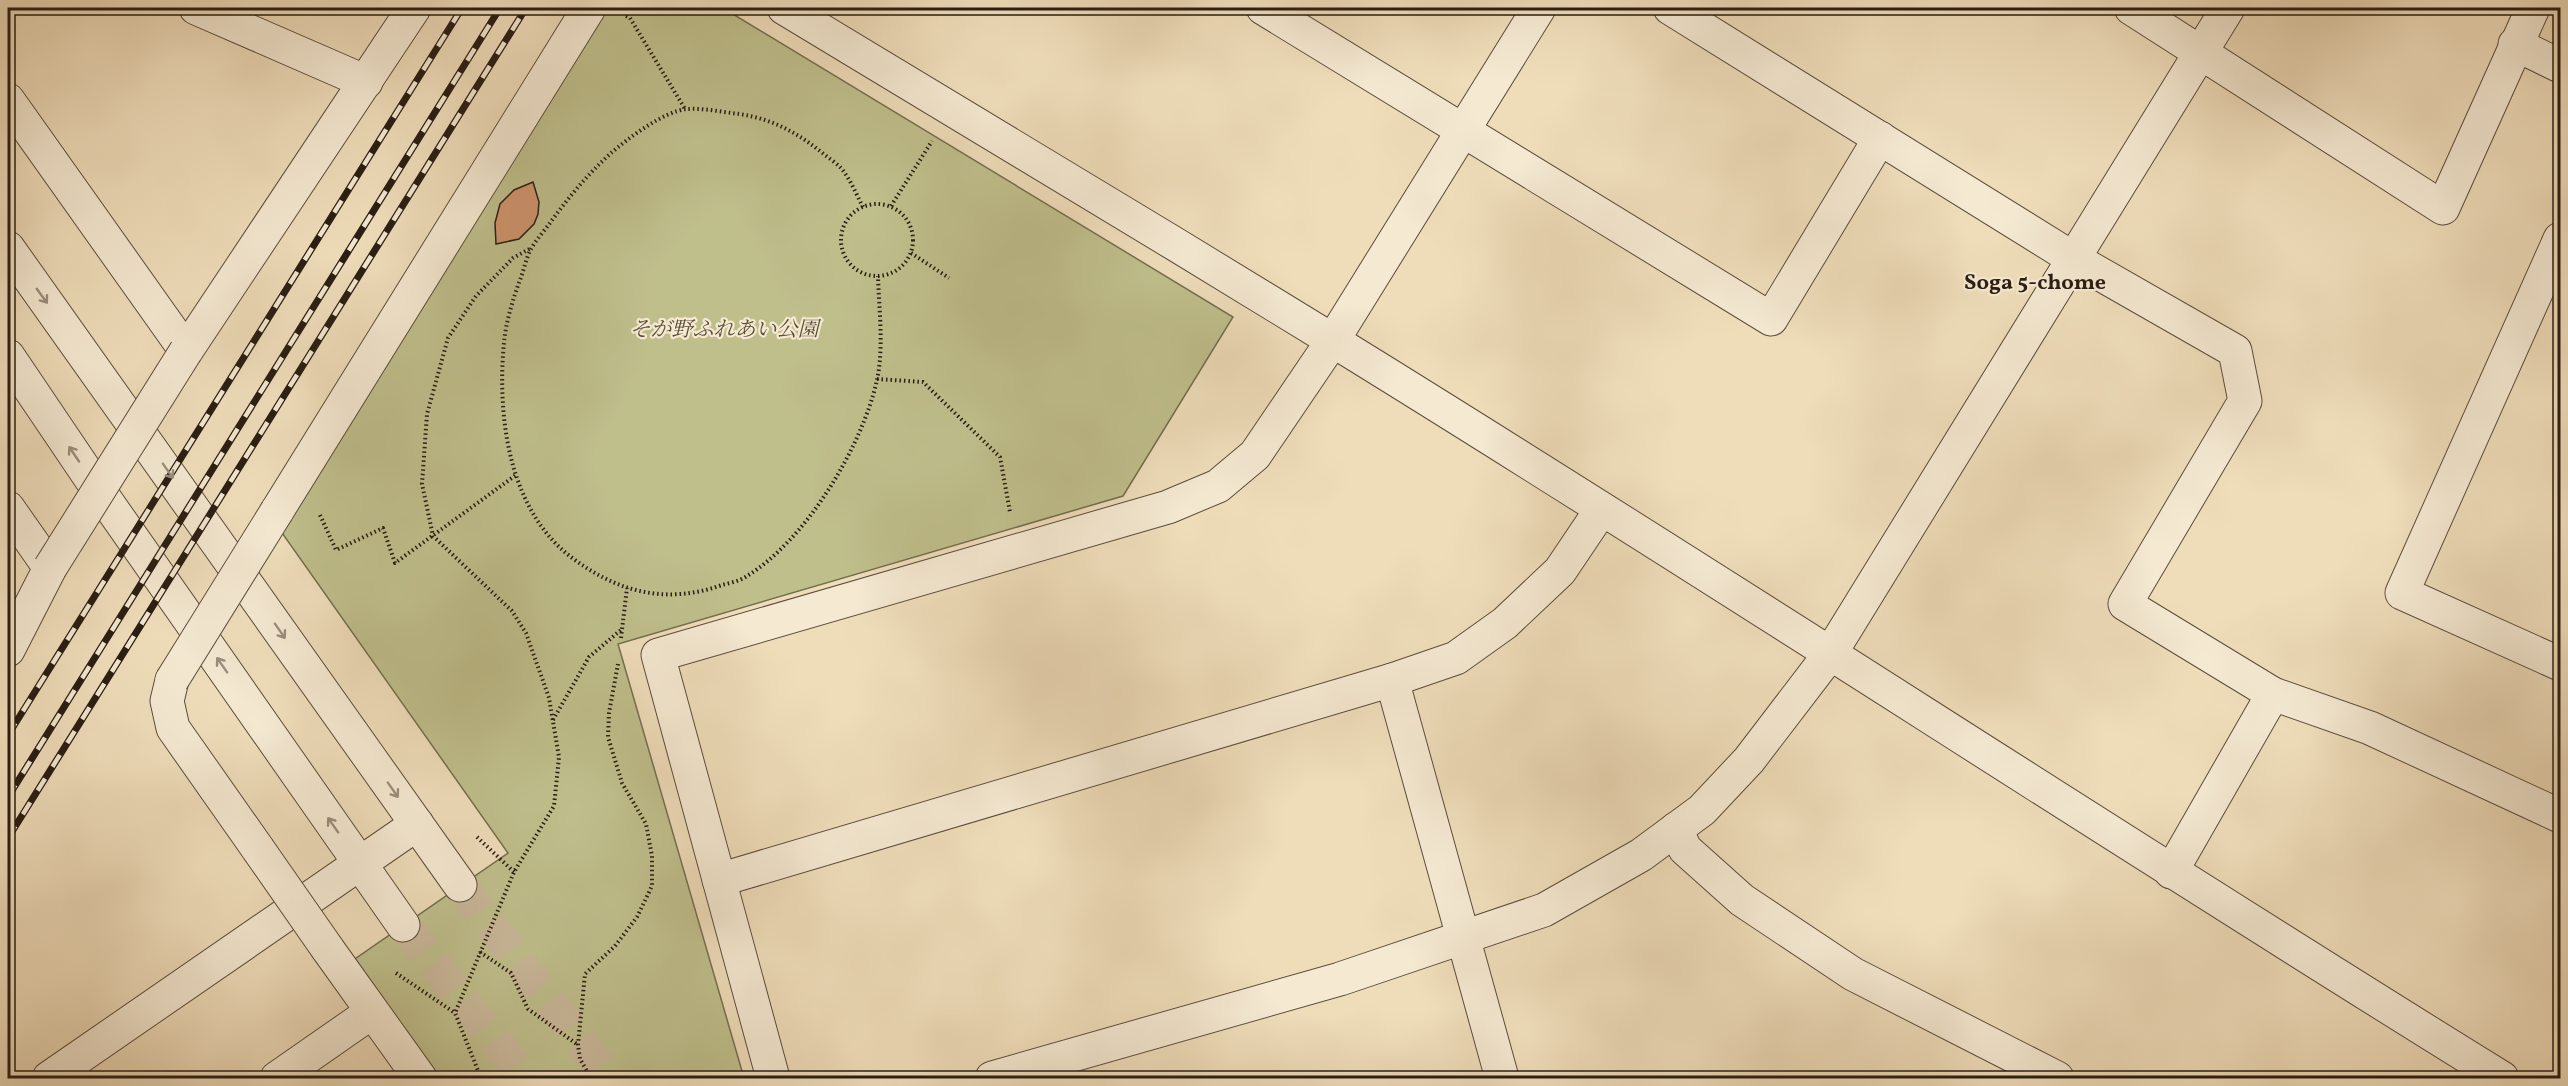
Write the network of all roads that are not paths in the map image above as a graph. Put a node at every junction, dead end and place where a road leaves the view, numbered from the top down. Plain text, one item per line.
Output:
1 (196, 8) edge
2 (414, 8) edge
3 (784, 8) edge
4 (1263, 8) edge
5 (1539, 8) edge
6 (1670, 8) edge
7 (2130, 8) edge
8 (2228, 8) edge
9 (2533, 8) edge
10 (604, 10) edge
11 (2515, 44) junction
12 (2201, 51) junction
13 (2560, 66) edge
14 (366, 82) junction
15 (8, 100) edge
16 (1463, 130) junction
17 (1880, 138) junction
18 (2560, 239) edge
19 (8, 248) edge
20 (2074, 259) junction
21 (1333, 340) junction
22 (186, 351) junction
23 (8, 356) edge
24 (8, 508) edge
25 (1601, 510) junction
26 (50, 568) junction
27 (8, 650) edge
28 (1830, 654) junction
29 (2560, 664) edge
30 (1392, 680) junction
31 (2273, 694) junction
32 (2560, 816) edge
33 (417, 824) junction
34 (1676, 830) junction
35 (359, 863) junction
36 (2171, 872) junction
37 (719, 880) junction
38 (459, 885) tunnel mouth
39 (403, 925) tunnel mouth
40 (1462, 937) junction
41 (372, 1012) junction
42 (2485, 1074) edge
43 (49, 1078) edge
44 (277, 1078) edge
45 (420, 1078) edge
46 (773, 1078) edge
47 (992, 1078) edge
48 (1502, 1078) edge
49 (2057, 1078) edge

1 - 14 street
2 - 14 street
3 - 21 street
4 - 16 street
5 - 16 street
6 - 17 street
7 - 12 street
8 - 12 street
9 - 11 street
10 - 41 street, bridge
11 - 12 street
11 - 13 street
12 - 20 street
14 - 22 street
15 - 22 street
16 - 17 street
16 - 21 street
17 - 20 street
18 - 29 street
19 -> 33 street
20 - 28 street
20 - 31 street
21 - 25 street
21 - 37 street
22 - 26 street, bridge
35 -> 23 street
24 - 26 street
25 - 28 street
25 - 30 street
26 - 27 street
28 - 34 street
28 - 36 street
30 - 37 street
30 - 40 street
31 - 32 street
31 - 36 street
33 - 35 street
33 - 38 street
34 - 40 street
34 - 49 street
35 - 39 street
35 - 43 street
36 - 42 street
37 - 46 street
40 - 47 street
40 - 48 street
41 - 44 street
41 - 45 street

